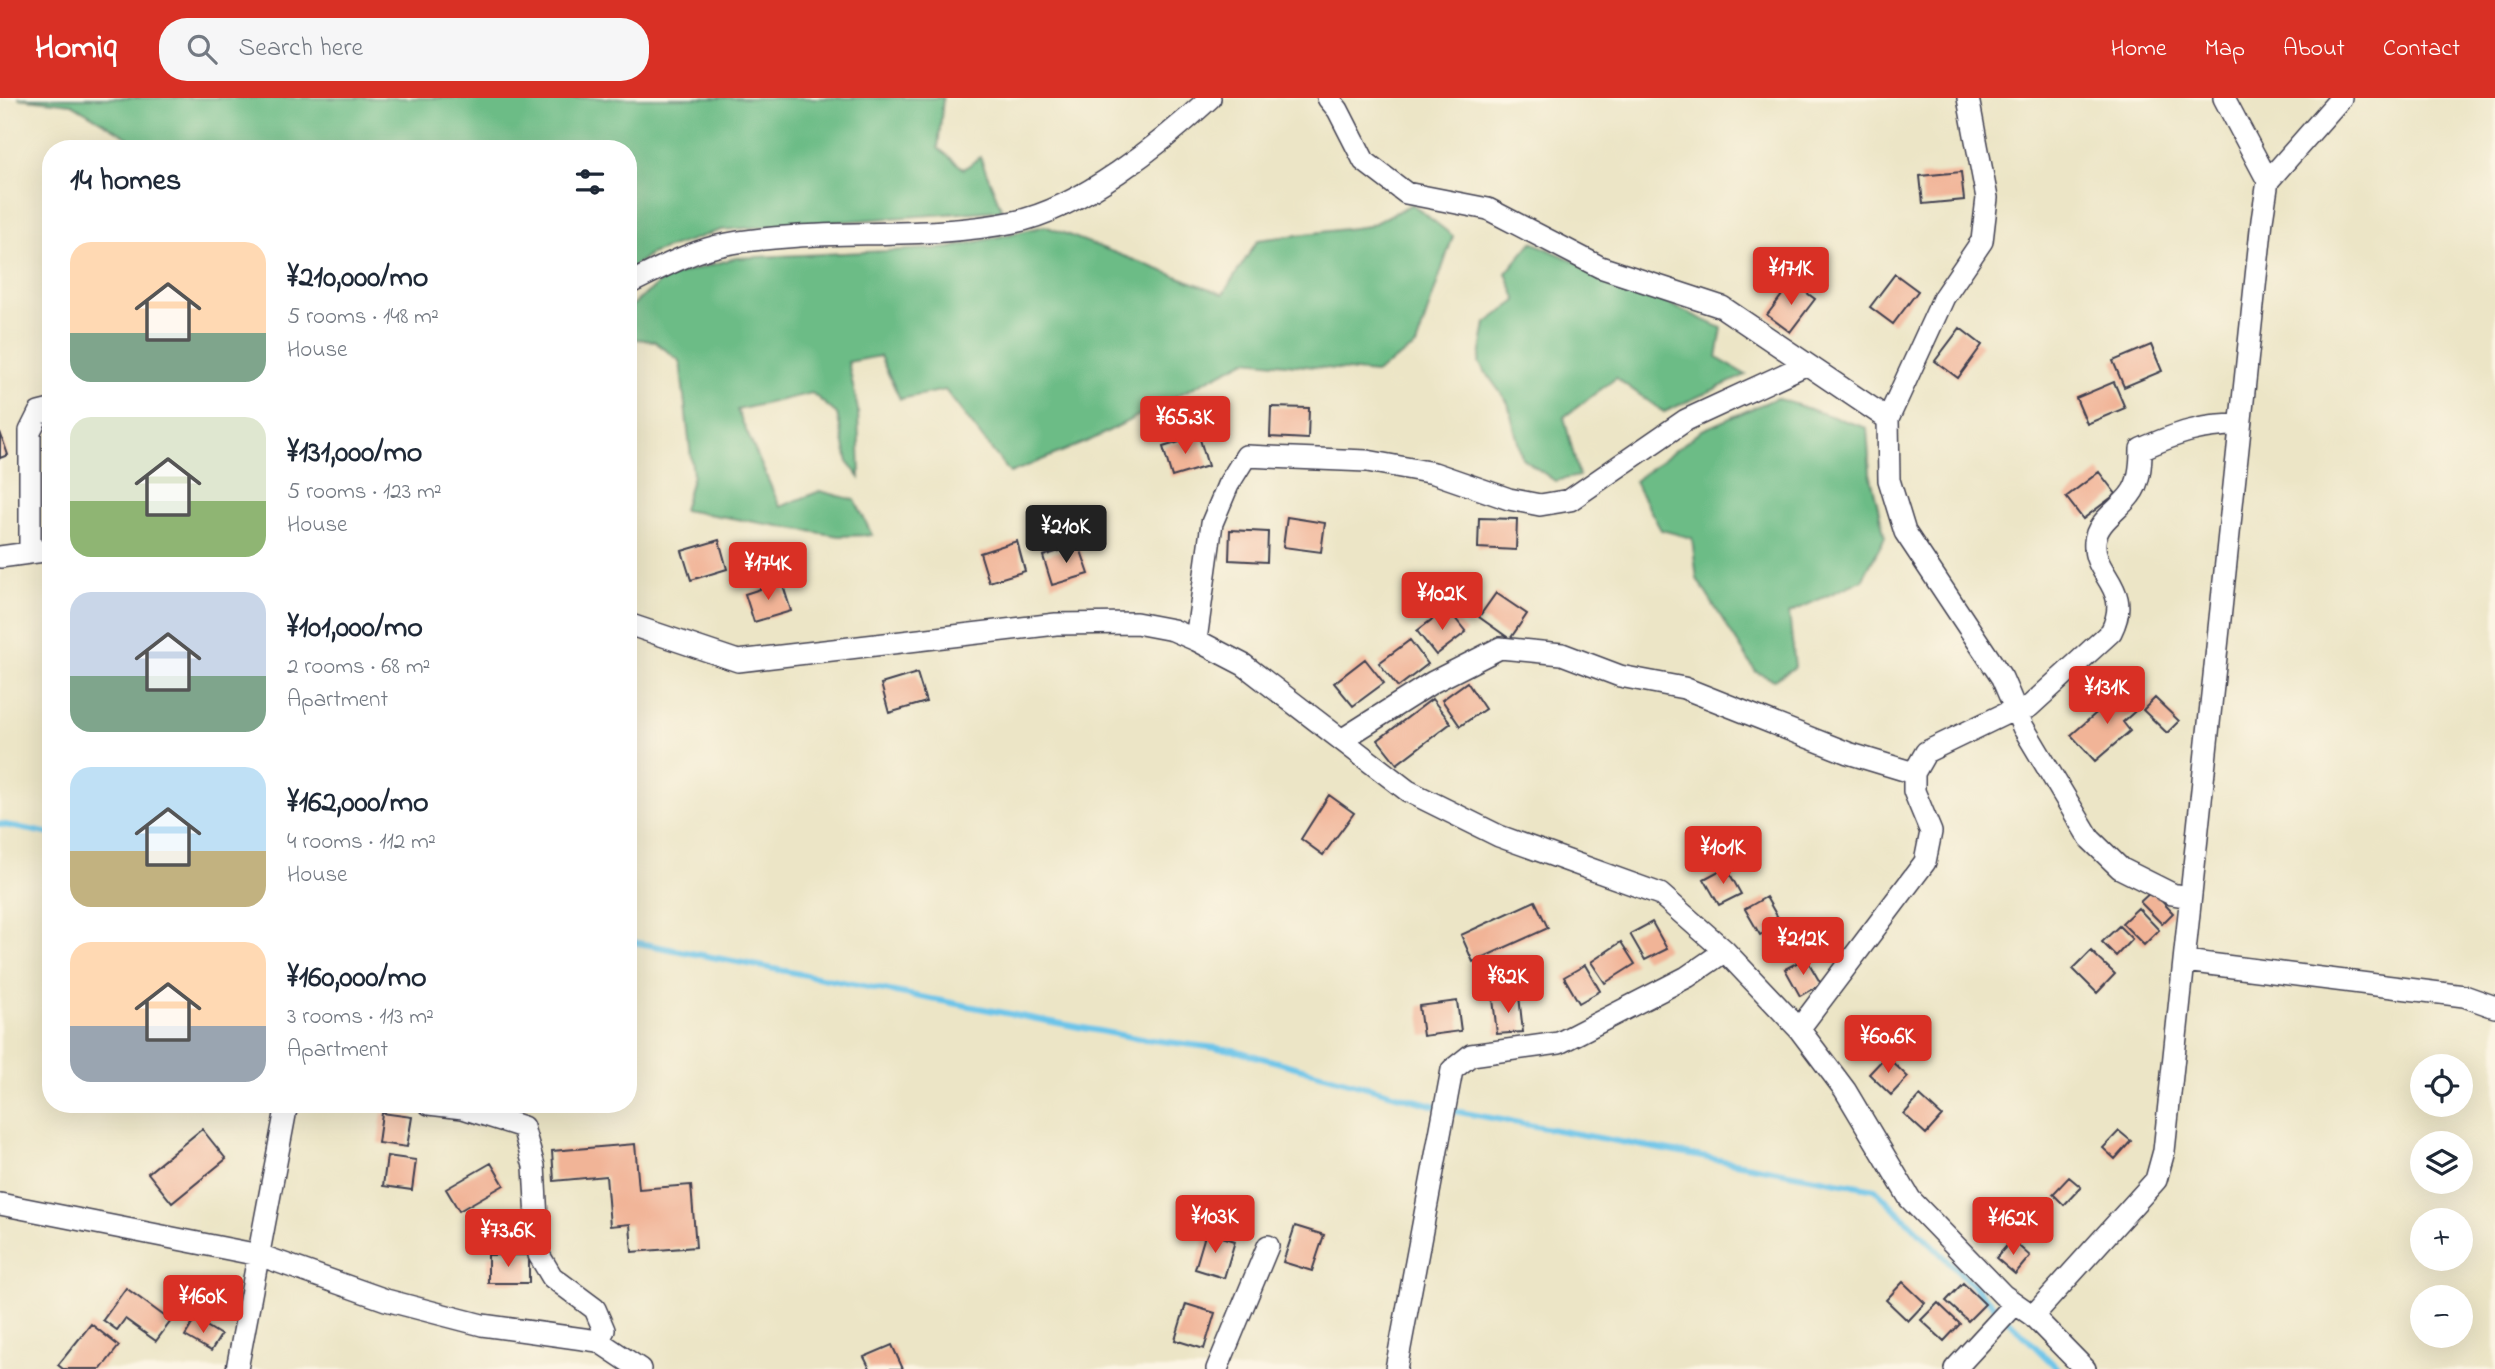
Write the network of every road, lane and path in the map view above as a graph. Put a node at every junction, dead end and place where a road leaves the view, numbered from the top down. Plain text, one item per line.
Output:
1 (1210, 98) edge
2 (1328, 98) edge
3 (1968, 98) edge
4 (2224, 98) edge
5 (2341, 98) edge
6 (2268, 181) junction
7 (637, 280) edge
8 (1805, 365) junction
9 (42, 412) edge
10 (1888, 419) junction
11 (2240, 425) junction
12 (40, 551) edge
13 (0, 557) edge
14 (637, 627) edge
15 (1196, 640) junction
16 (2015, 709) junction
17 (1343, 740) junction
18 (1914, 772) junction
19 (2190, 897) junction
20 (1725, 951) junction
21 (2185, 961) junction
22 (2495, 1007) edge
23 (1799, 1029) junction
24 (285, 1113) edge
25 (479, 1113) edge
26 (0, 1204) edge
27 (1268, 1245) dead end
28 (259, 1255) junction
29 (2015, 1304) junction
30 (2034, 1317) junction
31 (598, 1341) junction
32 (237, 1369) edge
33 (640, 1369) edge
34 (1217, 1369) edge
35 (1396, 1369) edge
36 (1955, 1369) edge
37 (2085, 1369) edge

1 - 7 street
2 - 8 street
3 - 10 street
4 - 6 street
5 - 6 street
6 - 11 street
8 - 10 street
8 - 15 street
9 - 12 street
10 - 16 street
11 - 16 street
11 - 19 street
12 - 13 street
14 - 15 street
15 - 17 street
16 - 18 street
16 - 19 street
17 - 18 street
17 - 20 street
18 - 23 street
19 - 21 street
20 - 23 street
20 - 35 street
21 - 22 street
21 - 30 street
23 - 29 street
24 - 28 street
25 - 31 street
26 - 28 street
27 - 34 street
28 - 31 street
28 - 32 street
29 - 30 street
29 - 36 street
30 - 37 street
31 - 33 street

